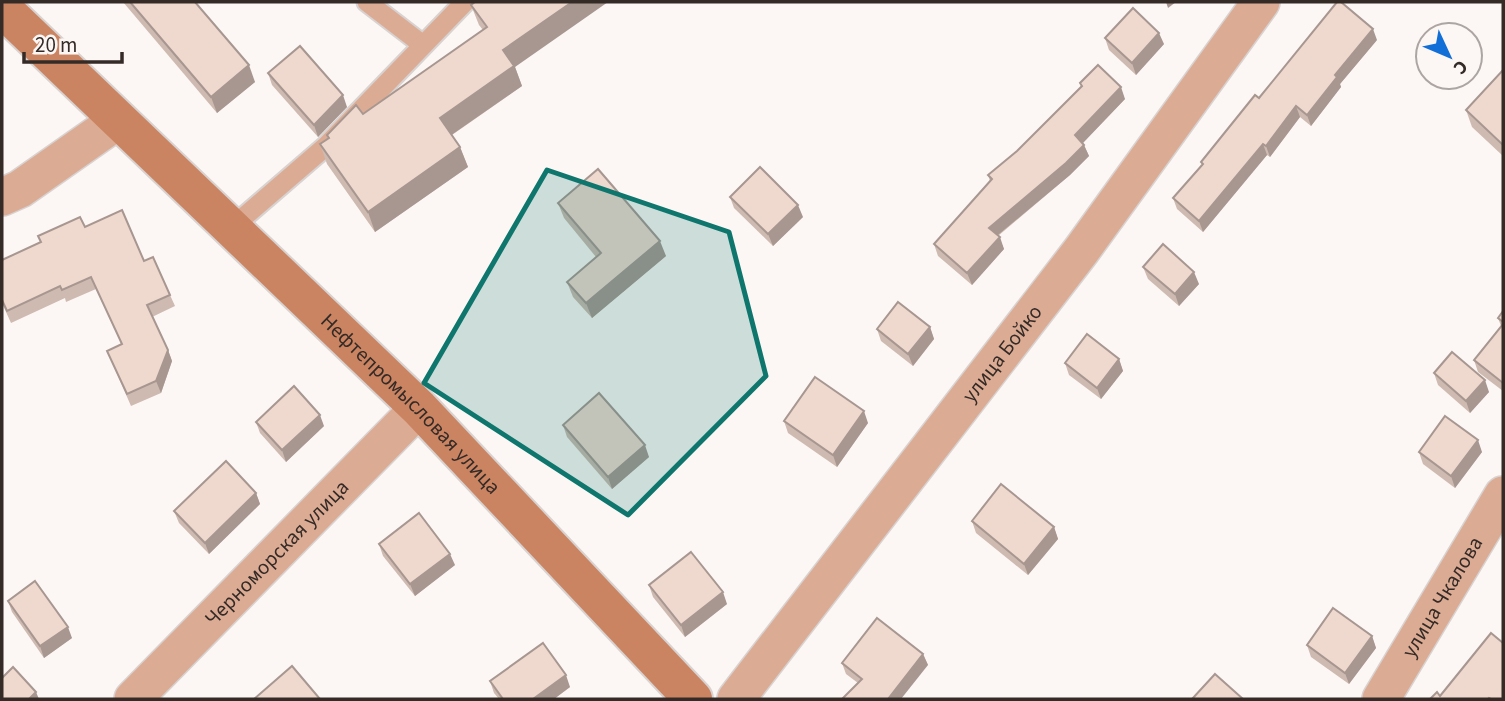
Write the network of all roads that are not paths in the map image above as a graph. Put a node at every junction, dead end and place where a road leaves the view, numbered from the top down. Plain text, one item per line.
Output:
1 (367, 2) edge
2 (465, 2) edge
3 (1261, 2) edge
4 (2, 8) edge
5 (423, 45) junction
6 (117, 121) junction
7 (2, 197) edge
8 (230, 229) junction
9 (419, 408) junction
10 (1503, 495) edge
11 (133, 699) edge
12 (693, 699) edge
13 (736, 699) edge
14 (1381, 699) edge

1 - 5 lane
2 - 5 lane
3 - 13 street, улица Бойко
4 - 6 main road, Нефтепромысловая улица
5 - 8 lane
6 - 7 street
6 - 8 main road, Нефтепромысловая улица
8 - 9 main road, Нефтепромысловая улица
9 - 11 street, Черноморская улица
9 - 12 main road, Нефтепромысловая улица
10 - 14 street, улица Чкалова

